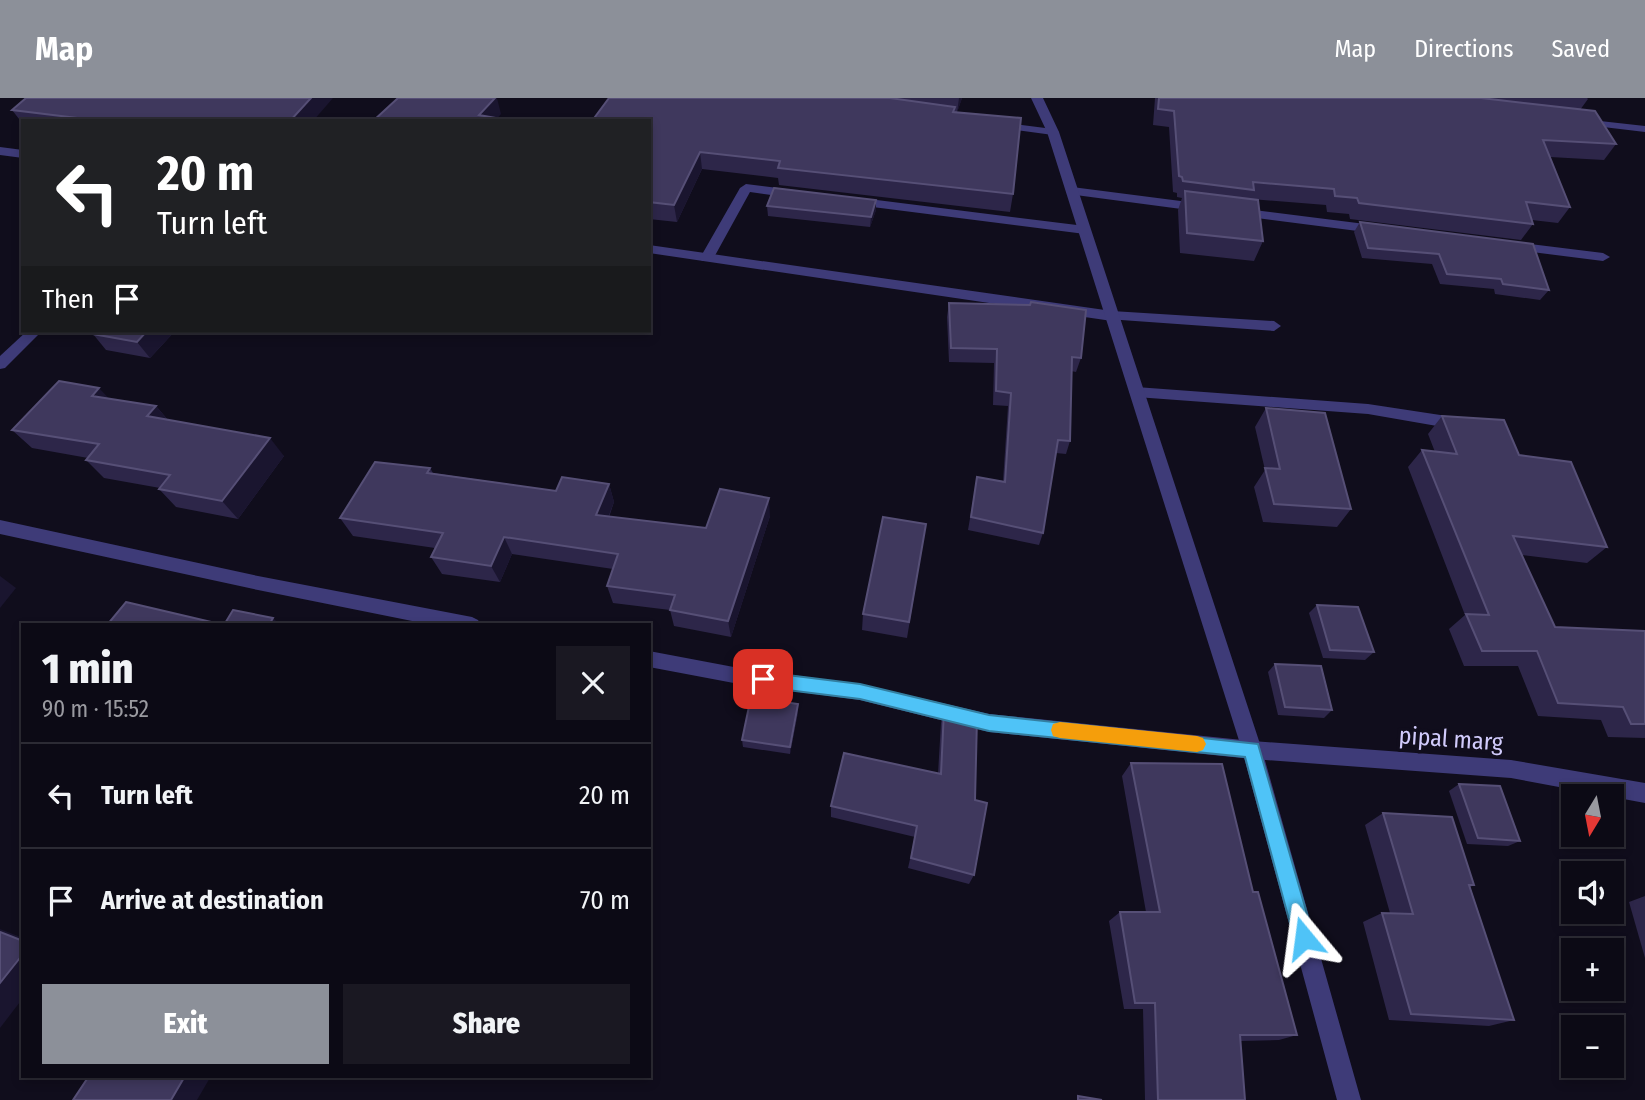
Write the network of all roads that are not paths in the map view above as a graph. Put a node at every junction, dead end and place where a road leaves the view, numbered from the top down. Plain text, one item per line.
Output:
1 (1037, 98) edge
2 (1563, 119) edge
3 (984, 123) edge
4 (1645, 129) edge
5 (1053, 132) junction
6 (0, 151) edge
7 (21, 154) edge
8 (1072, 191) junction
9 (813, 196) edge
10 (841, 200) edge
11 (1084, 230) junction
12 (1399, 232) edge
13 (1494, 244) edge
14 (651, 249) edge
15 (1603, 257) dead end
16 (707, 258) junction
17 (1112, 316) junction
18 (1274, 326) dead end
19 (33, 333) edge
20 (0, 364) edge
21 (1136, 392) junction
22 (1470, 425) edge
23 (0, 527) edge
24 (462, 623) edge
25 (651, 659) edge
26 (1252, 750) junction
27 (1645, 793) edge
28 (1349, 1100) edge

1 - 5 street
2 - 4 street
3 - 5 street
5 - 8 street
6 - 7 street
8 - 11 street
8 - 12 street
9 - 16 street
10 - 11 street
11 - 17 street
13 - 15 street
14 - 16 street
16 - 17 street
17 - 18 street
17 - 21 street
19 - 20 street
21 - 22 street
21 - 26 street
23 - 24 street
25 - 26 street, pipal marg
26 - 27 street, pipal marg
26 - 28 street

